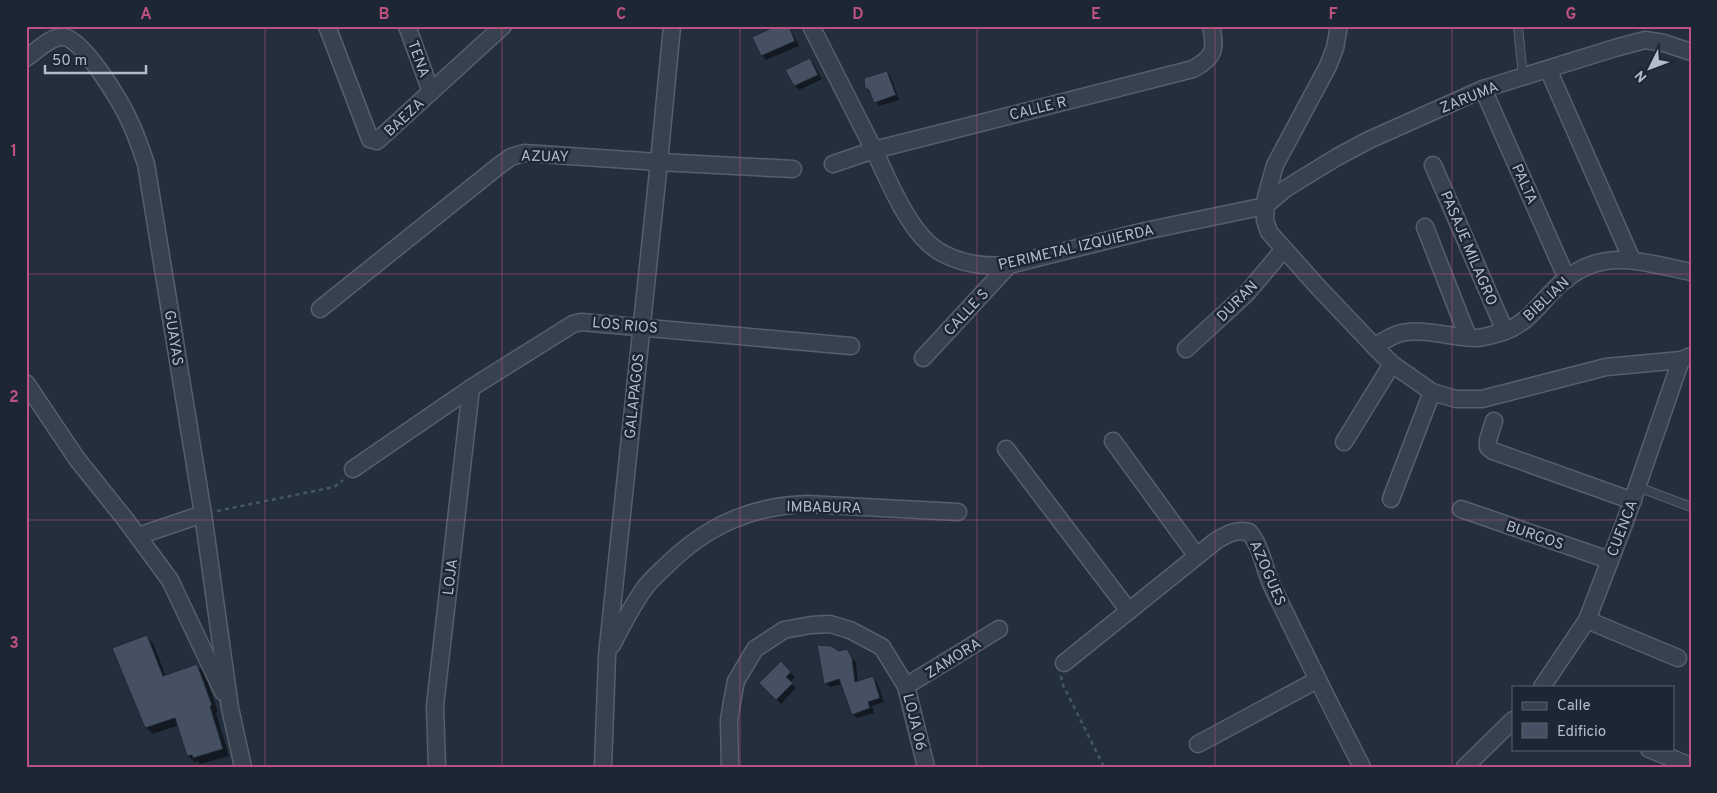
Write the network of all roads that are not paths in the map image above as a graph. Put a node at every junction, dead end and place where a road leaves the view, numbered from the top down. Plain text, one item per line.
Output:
1 (327, 26) edge
2 (406, 26) edge
3 (504, 26) edge
4 (672, 26) edge
5 (811, 26) edge
6 (1211, 26) edge
7 (1339, 26) edge
8 (1518, 26) edge
9 (1691, 52) edge
10 (26, 58) edge
11 (1548, 69) junction
12 (1523, 77) junction
13 (1483, 89) junction
14 (431, 92) junction
15 (874, 150) junction
16 (659, 162) junction
17 (832, 164) dead end
18 (1433, 166) dead end
19 (793, 169) dead end
20 (1265, 206) junction
21 (1425, 227) dead end
22 (1284, 249) junction
23 (1632, 260) junction
24 (1009, 266) junction
25 (1691, 272) edge
26 (1567, 279) junction
27 (320, 309) dead end
28 (641, 326) junction
29 (1505, 331) junction
30 (1468, 337) junction
31 (851, 346) dead end
32 (1374, 346) junction
33 (1186, 349) dead end
34 (923, 358) dead end
35 (1686, 358) edge
36 (1392, 364) junction
37 (26, 383) edge
38 (471, 388) junction
39 (1432, 392) junction
40 (1494, 422) dead end
41 (1113, 441) dead end
42 (1344, 442) dead end
43 (1006, 449) dead end
44 (353, 469) road end
45 (1635, 494) junction
46 (1391, 499) dead end
47 (1691, 507) edge
48 (1461, 509) dead end
49 (958, 512) dead end
50 (203, 514) junction
51 (138, 536) junction
52 (1196, 556) junction
53 (1609, 560) junction
54 (1129, 611) junction
55 (1588, 620) junction
56 (999, 629) dead end
57 (607, 656) junction
58 (1678, 658) dead end
59 (1064, 662) road end
60 (1317, 680) junction
61 (906, 686) junction
62 (1543, 686) edge
63 (230, 708) junction
64 (1512, 721) edge
65 (1198, 744) dead end
66 (1651, 750) edge
67 (1685, 766) edge
68 (243, 767) edge
69 (437, 767) edge
70 (603, 767) edge
71 (730, 767) edge
72 (926, 767) edge
73 (1362, 767) edge
74 (1465, 767) edge

1 - 14 street, BAEZA
2 - 14 street, TENA
3 - 14 street, BAEZA
4 - 16 street, GALAPAGOS
5 - 15 street, PERIMETAL IZQUIERDA
6 - 15 street, CALLE R
7 - 20 street
8 - 12 lane
9 - 11 street, ZARUMA
10 - 50 street, GUAYAS
11 - 12 street, ZARUMA
11 - 23 street
12 - 13 street, ZARUMA
13 - 20 street, ZARUMA
13 - 26 street, PALTA
15 - 17 street, CALLE R
15 - 24 street, PERIMETAL IZQUIERDA
16 - 19 street, AZUAY
16 - 27 street, AZUAY
16 - 28 street, GALAPAGOS
18 - 29 street, PASAJE MILAGRO
20 - 22 street
20 - 24 street, PERIMETAL IZQUIERDA
21 - 30 street
22 - 32 street
22 - 33 street, DURAN
23 - 25 street, BIBLIAN
23 - 26 street, BIBLIAN
24 - 34 street, CALLE S
26 - 29 street, BIBLIAN
28 - 31 street, LOS RIOS
28 - 38 street, LOS RIOS
28 - 57 street, GALAPAGOS
29 - 30 street, BIBLIAN
30 - 32 street, BIBLIAN
32 - 36 street
35 - 39 street
35 - 45 street, CUENCA
36 - 39 street
36 - 42 street
37 - 51 street, GUAYAS
38 - 44 street, LOS RIOS
38 - 69 street, LOJA
39 - 46 street
40 - 45 street
41 - 52 street
43 - 54 street
45 - 47 lane
45 - 53 street, CUENCA
48 - 53 street, BURGOS
49 - 57 street, IMBABURA
50 - 51 street
50 - 63 street, GUAYAS
51 - 63 street, GUAYAS
52 - 54 street, AZOGUES
52 - 60 street, AZOGUES
53 - 55 street, CUENCA
54 - 59 street, AZOGUES
55 - 58 street
55 - 62 street, CUENCA
56 - 61 street, ZAMORA
57 - 70 street, GALAPAGOS
60 - 65 street
60 - 73 street, AZOGUES
61 - 71 street, LOJA 06
61 - 72 street, LOJA 06
63 - 68 street, GUAYAS
64 - 74 street
66 - 67 street

